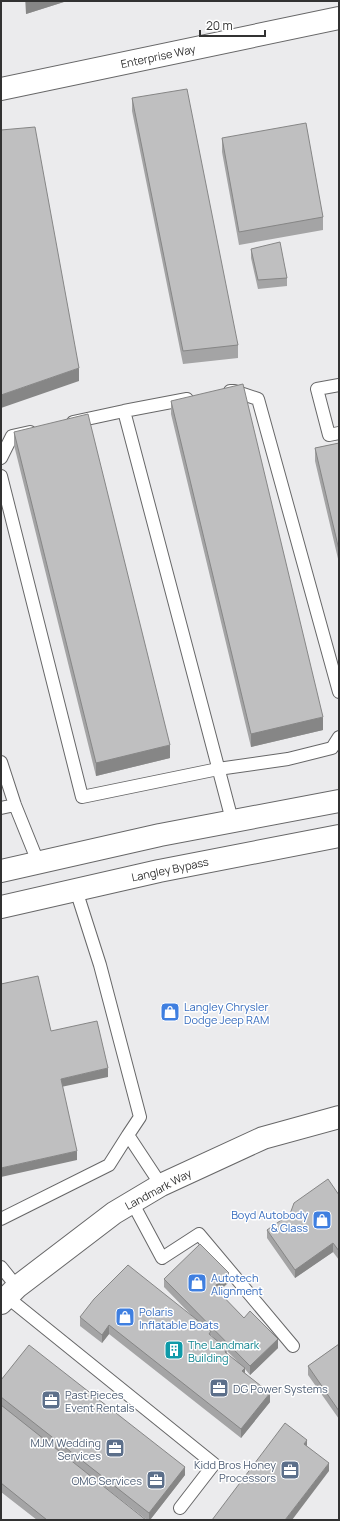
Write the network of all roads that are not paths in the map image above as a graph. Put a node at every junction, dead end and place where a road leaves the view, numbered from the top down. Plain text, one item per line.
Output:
1 (339, 18) edge
2 (1, 89) edge
3 (339, 385) edge
4 (218, 394) edge
5 (195, 398) edge
6 (124, 410) junction
7 (64, 424) edge
8 (42, 429) edge
9 (339, 433) edge
10 (1, 458) edge
11 (1, 476) edge
12 (339, 692) edge
13 (339, 737) edge
14 (1, 762) edge
15 (218, 769) junction
16 (339, 801) edge
17 (15, 805) junction
18 (1, 808) edge
19 (232, 820) junction
20 (339, 836) edge
21 (310, 841) junction
22 (339, 852) edge
23 (38, 862) junction
24 (1, 870) edge
25 (76, 890) junction
26 (1, 907) edge
27 (339, 1117) edge
28 (128, 1135) junction
29 (161, 1185) junction
30 (132, 1202) junction
31 (1, 1219) edge
32 (1, 1267) edge
33 (8, 1296) edge
34 (293, 1346) dead end
35 (180, 1508) dead end

1 - 2 main road, Enterprise Way
3 - 9 lane
4 - 12 lane
5 - 6 lane
6 - 7 lane
6 - 15 lane
8 - 10 lane
11 - 15 lane
13 - 15 lane
14 - 17 lane
15 - 19 lane
16 - 19 main road
17 - 18 lane
17 - 23 lane
19 - 23 main road
20 - 21 main road, Langley Bypass
21 - 22 main road
21 - 25 main road, Langley Bypass
23 - 24 main road
25 - 26 main road, Langley Bypass
25 - 28 lane
27 - 29 main road, Landmark Way
28 - 29 lane
28 - 31 lane
29 - 30 main road, Landmark Way
30 - 33 main road, Landmark Way
30 - 34 lane
32 - 33 lane
33 - 35 lane

